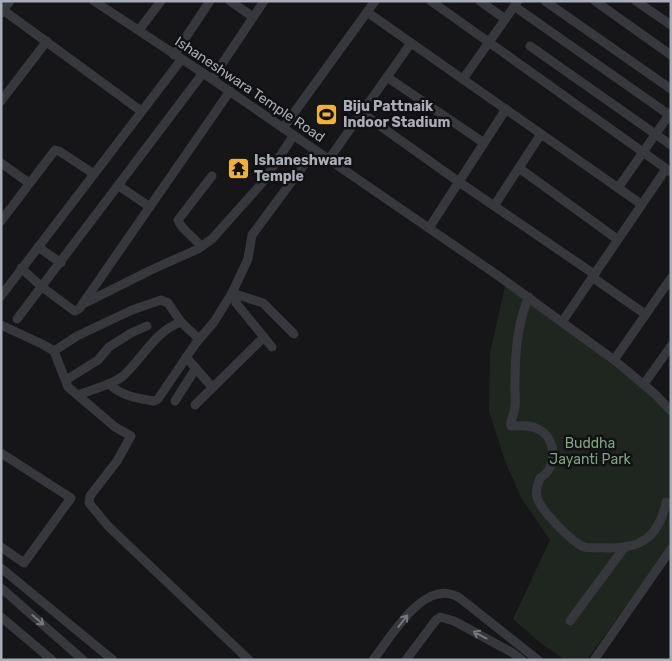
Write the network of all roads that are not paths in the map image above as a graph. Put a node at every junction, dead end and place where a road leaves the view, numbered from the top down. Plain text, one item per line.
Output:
1 (10, 1) edge
2 (94, 1) edge
3 (161, 1) edge
4 (210, 1) edge
5 (230, 1) edge
6 (264, 1) edge
7 (375, 1) edge
8 (431, 1) edge
9 (480, 1) edge
10 (545, 1) edge
11 (595, 1) edge
12 (636, 1) edge
13 (104, 4) edge
14 (516, 4) edge
15 (2, 12) edge
16 (367, 12) junction
17 (254, 17) junction
18 (505, 19) junction
19 (671, 25) edge
20 (138, 30) junction
21 (46, 41) junction
22 (488, 42) junction
23 (411, 43) junction
24 (530, 46) dead end
25 (671, 55) edge
26 (177, 57) junction
27 (203, 73) junction
28 (387, 77) junction
29 (212, 79) junction
30 (463, 79) junction
31 (671, 89) edge
32 (230, 91) junction
33 (1, 101) edge
34 (506, 109) junction
35 (142, 110) junction
36 (362, 113) junction
37 (670, 114) edge
38 (283, 128) junction
39 (541, 134) junction
40 (655, 134) junction
41 (294, 135) junction
42 (484, 143) junction
43 (671, 145) edge
44 (315, 150) junction
45 (642, 152) junction
46 (329, 160) junction
47 (1, 163) edge
48 (519, 168) junction
49 (668, 170) edge
50 (94, 174) junction
51 (212, 176) dead end
52 (459, 182) junction
53 (29, 183) junction
54 (119, 186) junction
55 (618, 188) junction
56 (641, 204) junction
57 (494, 206) junction
58 (150, 208) junction
59 (2, 219) edge
60 (429, 228) junction
61 (617, 239) junction
62 (38, 247) junction
63 (201, 247) junction
64 (61, 263) junction
65 (22, 268) junction
66 (593, 275) junction
67 (671, 278) edge
68 (42, 287) junction
69 (234, 294) junction
70 (1, 296) edge
71 (529, 297) junction
72 (81, 305) junction
73 (645, 314) junction
74 (17, 319) dead end
75 (181, 322) junction
76 (562, 322) junction
77 (1, 325) edge
78 (147, 326) dead end
79 (294, 334) dead end
80 (264, 337) junction
81 (200, 339) junction
82 (671, 346) edge
83 (272, 347) dead end
84 (54, 351) junction
85 (186, 357) junction
86 (614, 360) junction
87 (196, 368) junction
88 (66, 380) junction
89 (109, 384) junction
90 (644, 384) junction
91 (212, 387) junction
92 (78, 395) junction
93 (175, 401) dead end
94 (195, 405) dead end
95 (671, 411) edge
96 (3, 457) edge
97 (666, 502) dead end
98 (1, 547) edge
99 (624, 548) junction
100 (671, 549) edge
101 (1, 568) edge
102 (1, 588) edge
103 (1, 618) edge
104 (570, 621) dead end
105 (518, 658) edge
106 (537, 659) edge
107 (52, 660) edge
108 (83, 660) edge
109 (113, 660) edge
110 (249, 660) edge
111 (374, 660) edge
112 (406, 660) edge
113 (594, 660) edge

1 - 15 street
2 - 13 street, Ishaneshwara Temple Road
3 - 20 street
4 - 26 street
5 - 17 street
6 - 17 street
7 - 16 street
8 - 22 street
9 - 18 street
10 - 31 street
11 - 25 street
12 - 19 street
13 - 20 street, Ishaneshwara Temple Road
14 - 18 street
14 - 37 street
15 - 21 street
16 - 23 street
16 - 38 street
17 - 29 street
18 - 22 street
20 - 26 street, Ishaneshwara Temple Road
21 - 33 street
21 - 35 street
22 - 30 street
22 - 45 street
23 - 28 street
23 - 30 street
24 - 40 street
26 - 27 street, Ishaneshwara Temple Road
26 - 35 street
27 - 29 street, Ishaneshwara Temple Road
27 - 54 street
28 - 36 street
28 - 42 street
29 - 32 street, Ishaneshwara Temple Road
30 - 34 street
32 - 38 street, Ishaneshwara Temple Road
32 - 58 street
34 - 39 street
34 - 42 street
35 - 50 street
36 - 46 street
36 - 52 street
37 - 40 street
38 - 41 street, Ishaneshwara Temple Road
39 - 48 street
39 - 55 street
40 - 43 street
40 - 45 street
41 - 44 street, Ishaneshwara Temple Road
41 - 63 street
42 - 52 street
44 - 46 street, Ishaneshwara Temple Road
44 - 69 street
45 - 49 street
45 - 55 street
46 - 60 street, Ishaneshwara Temple Road
47 - 53 street
48 - 57 street
48 - 61 street
49 - 56 street
50 - 53 street
50 - 62 street
51 - 63 street
52 - 57 street
52 - 60 street
53 - 59 street
54 - 58 street
54 - 64 street
55 - 56 street
56 - 61 street
57 - 66 street
58 - 72 street
60 - 71 street, Ishaneshwara Temple Road
61 - 66 street
62 - 64 street
62 - 65 street
63 - 72 street
64 - 68 street
65 - 68 street
65 - 70 street
66 - 73 street
66 - 76 street
67 - 73 street
68 - 72 street
68 - 74 street
69 - 79 street
69 - 80 street
69 - 81 street
71 - 76 street, Ishaneshwara Temple Road
71 - 99 street
73 - 86 street
75 - 81 street
75 - 84 street
75 - 89 street
76 - 86 street, Ishaneshwara Temple Road
77 - 84 street
78 - 88 street
80 - 83 street
80 - 91 street
81 - 85 street
82 - 90 street
84 - 88 street
85 - 87 street
85 - 89 street
86 - 90 street, Ishaneshwara Temple Road
87 - 91 street
87 - 93 street
88 - 92 street
89 - 92 street
90 - 95 street, Ishaneshwara Temple Road
91 - 94 street
92 - 110 street
96 - 98 street
97 - 99 street
99 - 104 street
100 - 113 street
101 - 109 street
102 -> 108 street
103 - 107 street
105 -> 112 street
111 -> 106 street

